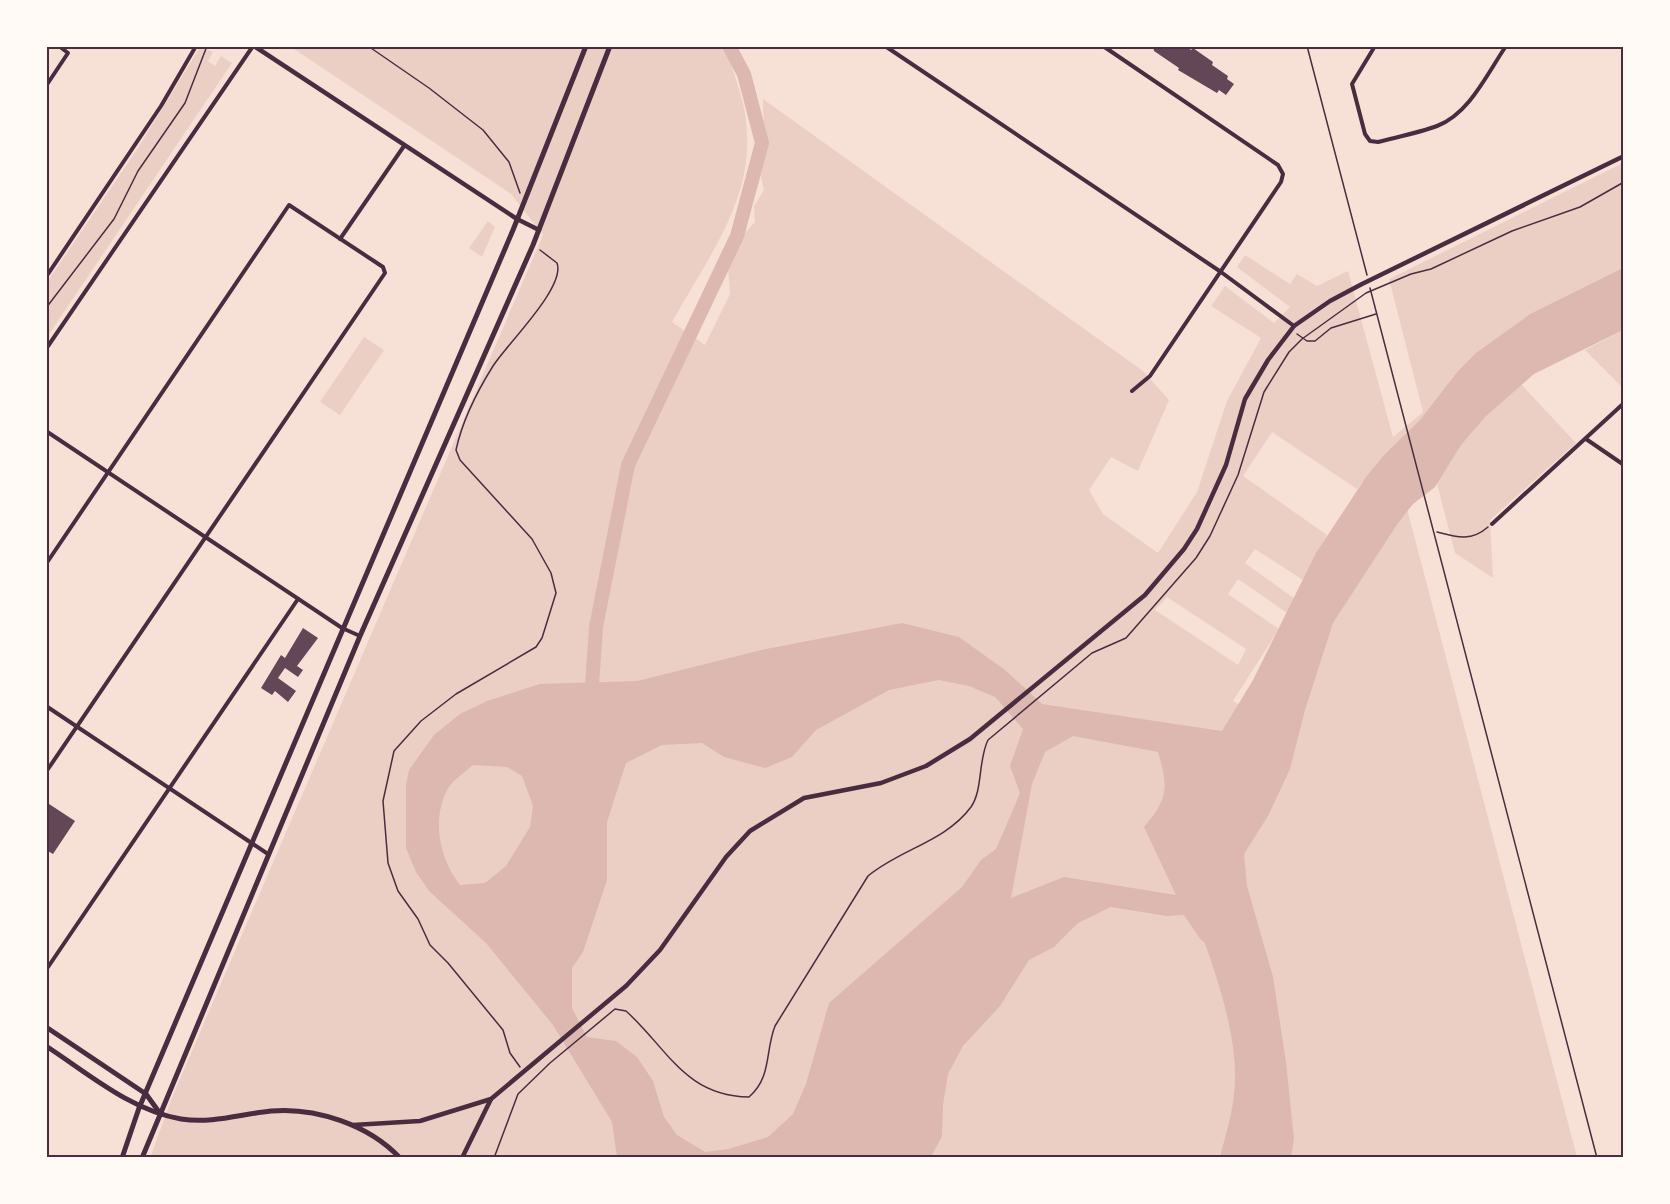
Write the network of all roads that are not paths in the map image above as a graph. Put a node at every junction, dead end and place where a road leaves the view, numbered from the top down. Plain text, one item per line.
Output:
1 (59, 46) edge
2 (196, 46) edge
3 (254, 46) edge
4 (586, 46) edge
5 (610, 46) edge
6 (885, 46) edge
7 (1103, 46) edge
8 (1375, 46) edge
9 (1506, 46) edge
10 (46, 86) edge
11 (404, 146) junction
12 (1623, 156) edge
13 (517, 219) junction
14 (539, 230) junction
15 (340, 239) junction
16 (1221, 272) junction
17 (46, 276) edge
18 (1294, 326) junction
19 (46, 349) edge
20 (1132, 391) dead end
21 (1623, 403) edge
22 (46, 431) edge
23 (1586, 439) junction
24 (1623, 465) edge
25 (109, 473) junction
26 (1492, 524) road end
27 (206, 537) junction
28 (46, 564) edge
29 (298, 599) junction
30 (342, 628) junction
31 (360, 636) junction
32 (46, 706) edge
33 (77, 726) junction
34 (46, 772) edge
35 (171, 789) junction
36 (251, 843) junction
37 (268, 854) junction
38 (46, 970) edge
39 (46, 1027) edge
40 (46, 1046) edge
41 (146, 1094) junction
42 (491, 1099) junction
43 (139, 1108) junction
44 (159, 1112) junction
45 (353, 1125) junction
46 (122, 1158) edge
47 (142, 1158) edge
48 (400, 1158) edge
49 (462, 1158) edge

1 - 10 street
2 - 17 street
3 - 11 street
3 - 19 street
4 - 13 main road
5 - 14 main road
6 - 16 street
7 - 16 street
8 - 9 street
11 - 13 street
11 - 15 street
12 - 18 street
13 - 14 street
13 - 30 main road
14 - 31 main road
15 - 25 street
15 - 27 street
16 - 18 street
16 - 20 street
18 - 42 street
21 - 23 street
22 - 25 street
23 - 24 street
23 - 26 street
25 - 27 street
25 - 28 street
27 - 29 street
27 - 33 street
29 - 30 street
29 - 35 street
30 - 31 street
30 - 36 main road
31 - 37 main road
32 - 33 street
33 - 34 street
33 - 35 street
35 - 36 street
35 - 38 street
36 - 37 street
36 - 41 main road
37 - 44 main road
39 - 41 main road
40 - 43 main road
41 - 43 main road
41 - 44 main road
42 - 45 street
42 - 49 street
43 - 44 main road
43 - 46 main road
44 - 45 main road
44 - 47 main road
45 - 48 main road

